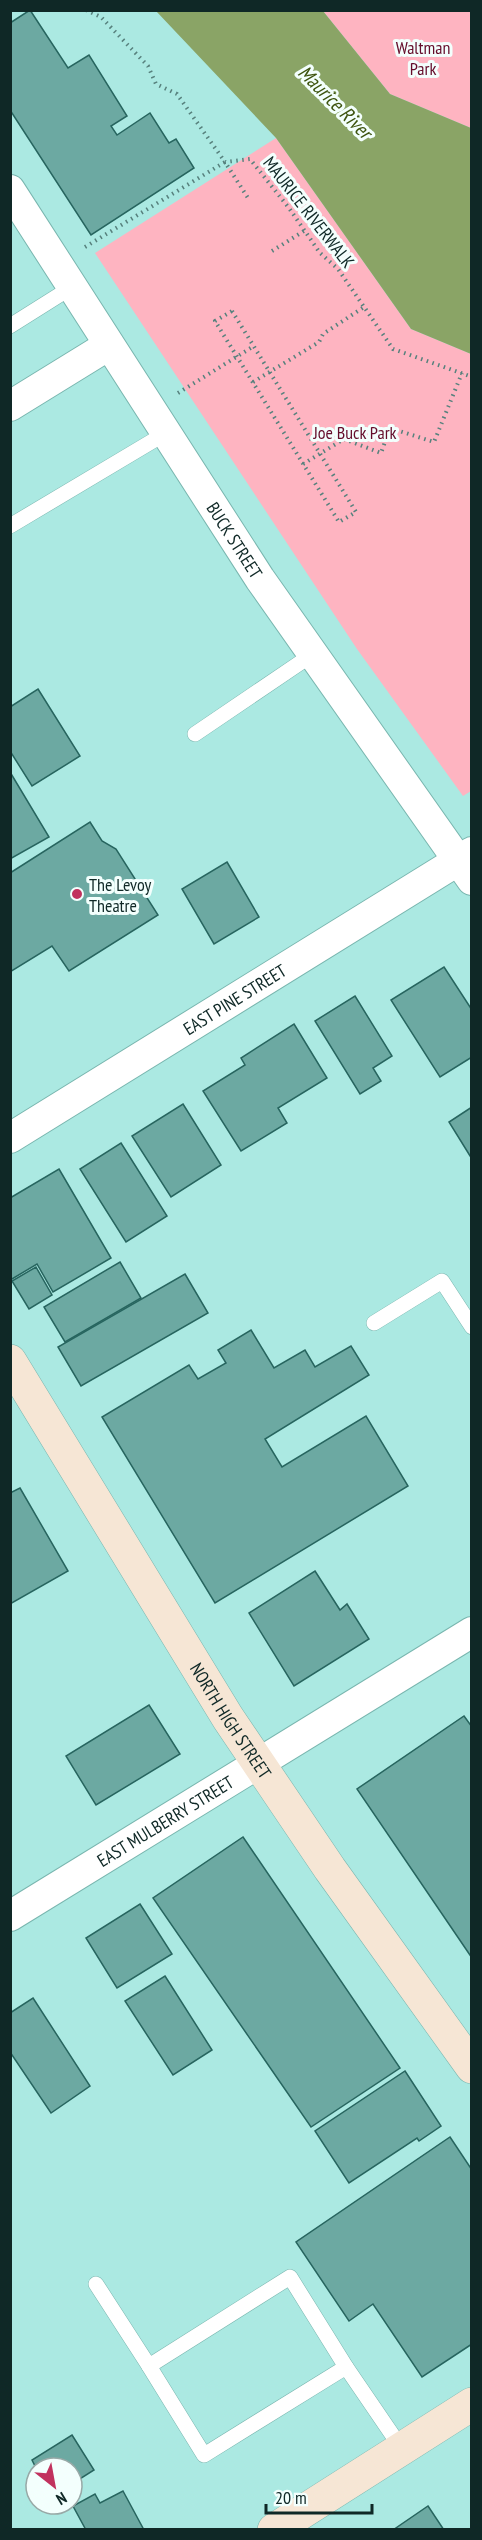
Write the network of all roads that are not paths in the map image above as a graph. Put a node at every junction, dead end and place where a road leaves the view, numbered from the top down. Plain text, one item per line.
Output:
1 (10, 190) edge
2 (72, 287) junction
3 (12, 320) edge
4 (108, 345) junction
5 (10, 406) edge
6 (166, 433) junction
7 (10, 526) edge
8 (313, 654) junction
9 (195, 734) dead end
10 (467, 864) edge
11 (10, 1138) edge
12 (374, 1323) dead end
13 (471, 1327) edge
14 (10, 1361) edge
15 (471, 1632) edge
16 (258, 1762) junction
17 (11, 1915) edge
18 (471, 2067) edge
19 (96, 2284) dead end
20 (149, 2366) junction
21 (346, 2367) junction
22 (471, 2404) edge
23 (402, 2449) junction
24 (274, 2529) edge

1 - 2 street, BUCK STREET
2 - 3 lane
2 - 4 street, BUCK STREET
4 - 5 street
4 - 6 street, BUCK STREET
6 - 7 lane
6 - 8 street, BUCK STREET
8 - 9 lane
8 - 10 street, BUCK STREET
10 - 11 street, EAST PINE STREET
12 - 13 lane
14 - 16 street, NORTH HIGH STREET
15 - 16 street, EAST MULBERRY STREET
16 - 17 street, EAST MULBERRY STREET
16 - 18 street, NORTH HIGH STREET
19 - 20 lane
20 - 21 lane
20 - 21 lane
21 - 23 lane
22 - 23 street
23 - 24 street

